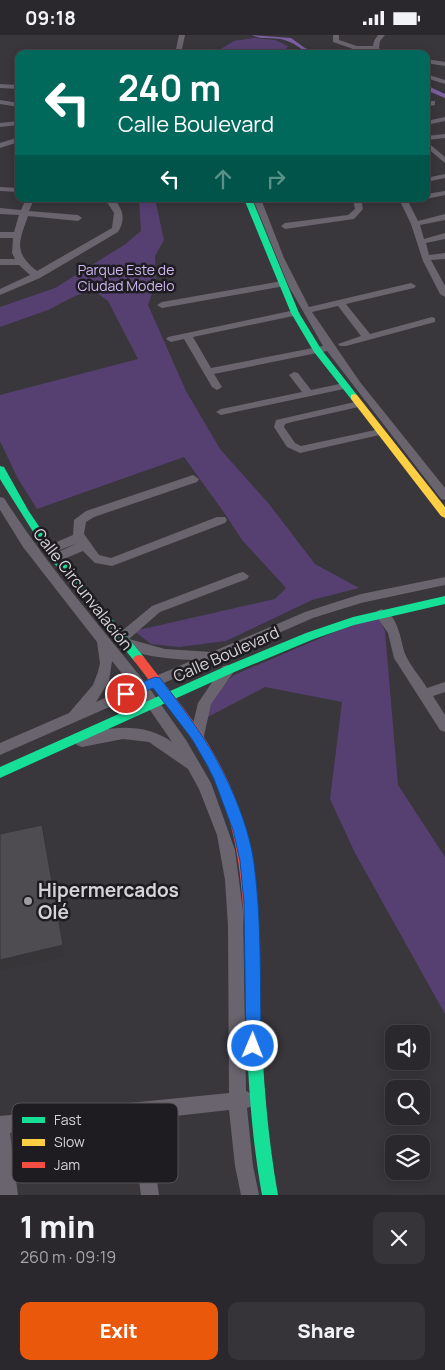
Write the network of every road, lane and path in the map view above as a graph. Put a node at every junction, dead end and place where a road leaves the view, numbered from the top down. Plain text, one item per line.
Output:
1 (182, 35) edge
2 (336, 35) edge
3 (382, 35) edge
4 (179, 50) edge
5 (373, 50) edge
6 (379, 50) edge
7 (430, 62) edge
8 (445, 64) edge
9 (430, 77) edge
10 (445, 82) edge
11 (0, 86) edge
12 (15, 87) edge
13 (0, 102) edge
14 (15, 104) edge
15 (445, 119) edge
16 (430, 122) edge
17 (15, 123) edge
18 (0, 125) edge
19 (445, 135) edge
20 (15, 136) edge
21 (430, 137) edge
22 (15, 140) edge
23 (0, 141) edge
24 (0, 146) edge
25 (430, 146) edge
26 (441, 154) edge
27 (445, 161) edge
28 (445, 176) edge
29 (430, 180) edge
30 (0, 189) edge
31 (15, 190) edge
32 (445, 193) edge
33 (430, 196) edge
34 (29, 202) edge
35 (114, 202) edge
36 (249, 202) edge
37 (258, 202) edge
38 (358, 202) edge
39 (404, 202) edge
40 (0, 211) edge
41 (24, 213) junction
42 (445, 217) edge
43 (78, 218) dead end
44 (416, 225) junction
45 (285, 226) dead end
46 (0, 235) edge
47 (18, 235) junction
48 (445, 237) edge
49 (421, 242) junction
50 (445, 256) edge
51 (426, 259) junction
52 (0, 261) edge
53 (21, 262) junction
54 (37, 276) junction
55 (440, 279) edge
56 (282, 284) junction
57 (410, 286) dead end
58 (0, 292) edge
59 (445, 294) edge
60 (340, 303) junction
61 (162, 305) dead end
62 (301, 312) junction
63 (432, 320) dead end
64 (187, 335) junction
65 (367, 337) junction
66 (172, 339) dead end
67 (344, 343) dead end
68 (330, 347) junction
69 (317, 350) junction
70 (208, 372) junction
71 (294, 375) dead end
72 (344, 386) junction
73 (217, 387) dead end
74 (308, 393) junction
75 (358, 404) junction
76 (221, 412) dead end
77 (380, 432) junction
78 (0, 469) edge
79 (193, 479) dead end
80 (445, 495) edge
81 (2, 509) edge
82 (445, 514) edge
83 (221, 520) dead end
84 (83, 541) junction
85 (52, 554) junction
86 (64, 569) junction
87 (51, 575) junction
88 (243, 576) dead end
89 (445, 581) edge
90 (445, 600) edge
91 (337, 605) junction
92 (381, 614) junction
93 (346, 623) junction
94 (103, 640) junction
95 (124, 641) junction
96 (214, 655) junction
97 (228, 670) junction
98 (155, 681) junction
99 (445, 687) edge
100 (142, 688) junction
101 (424, 694) junction
102 (161, 701) junction
103 (66, 722) junction
104 (445, 726) edge
105 (197, 736) junction
106 (67, 744) junction
107 (0, 749) edge
108 (196, 770) junction
109 (0, 773) edge
110 (256, 1099) junction
111 (238, 1101) junction
112 (178, 1107) edge
113 (0, 1125) edge
114 (9, 1195) edge
115 (250, 1195) edge
116 (270, 1195) edge

1 - 4 street
2 - 5 street
3 - 6 street
7 - 8 street
9 - 10 street
11 - 12 street
13 - 14 street
15 - 16 street
17 - 18 street
19 - 21 street
20 - 23 street
22 - 24 street
25 - 26 street
26 - 27 street
28 - 29 street
30 - 31 street
32 - 33 street
34 - 41 street
35 - 54 street
36 - 56 street
37 - 62 street
38 - 45 street
39 - 44 street
40 - 41 street
41 - 43 street
41 - 47 street
42 - 44 street
44 - 49 street
46 - 47 street
47 - 53 street
48 - 49 street
49 - 51 street
50 - 51 street
51 - 55 street
52 - 53 street
53 - 54 street
54 - 58 street
55 - 59 street
56 - 61 street
56 - 62 street
57 - 60 street
60 - 62 street
60 - 65 street
62 - 64 street
62 - 68 street
62 - 69 street
63 - 65 street
64 - 66 street
64 - 70 street
65 - 67 street
68 - 69 street
68 - 80 street
69 - 70 street
69 - 72 street
70 - 73 street
71 - 74 street
72 - 74 street
72 - 75 street
74 - 76 street
75 - 77 street
75 - 77 street
77 - 82 street
78 - 85 street, Calle Circunvalación
79 - 84 street
81 - 87 street, Calle Circunvalación
83 - 84 street
84 - 85 street
85 - 86 street, Calle Circunvalación
86 - 87 street
86 - 95 street, Calle Circunvalación
87 - 94 street, Calle Circunvalación
88 - 95 street
89 - 91 street, Calle Boulevard
90 - 92 street, Calle Boulevard
91 - 93 street
91 - 96 street, Calle Boulevard
92 - 93 street, Calle Boulevard
92 - 101 street
93 - 97 street, Calle Boulevard
94 - 100 street, Calle Circunvalación
94 - 103 street
95 - 96 street
95 - 98 street, Calle Circunvalación
96 - 98 street, Calle Boulevard
97 - 102 street, Calle Boulevard
97 - 105 street
98 - 100 street, Calle Boulevard
98 - 102 street, Calle Circunvalación
99 - 101 street
100 - 102 street, Calle Circunvalación
100 - 103 street, Calle Boulevard
101 - 104 street
102 - 105 street, Calle Circunvalación
102 - 106 street, Calle Boulevard
102 - 108 street, Calle Circunvalación
103 - 107 street, Calle Boulevard
105 - 110 street, Calle Circunvalación
106 - 108 street
106 - 109 street, Calle Boulevard
108 - 111 street, Calle Circunvalación
110 - 111 street
110 - 116 street, Calle Circunvalación
111 - 112 street
111 - 115 street, Calle Circunvalación
113 - 114 street

